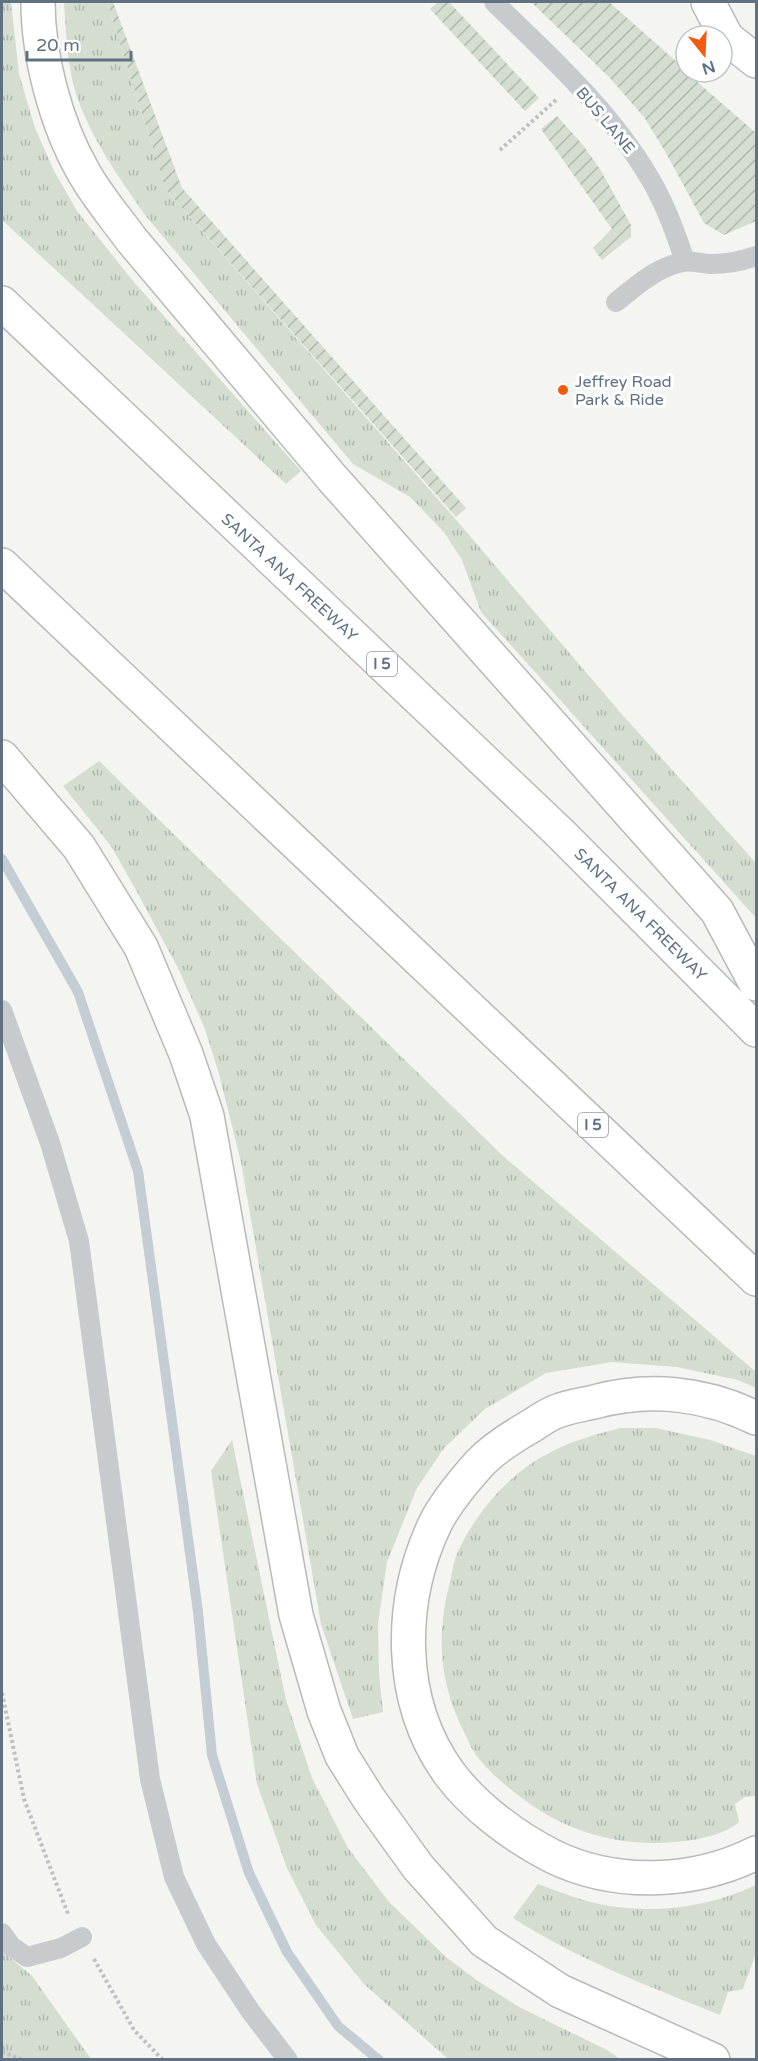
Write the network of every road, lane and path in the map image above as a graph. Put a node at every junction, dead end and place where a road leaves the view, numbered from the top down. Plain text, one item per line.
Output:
1 (38, 2) edge
2 (494, 2) edge
3 (708, 2) edge
4 (756, 61) edge
5 (548, 91) dead end
6 (556, 100) junction
7 (564, 108) dead end
8 (500, 150) dead end
9 (756, 256) edge
10 (685, 261) junction
11 (616, 302) dead end
12 (2, 303) edge
13 (2, 565) edge
14 (2, 757) edge
15 (756, 984) edge
16 (2, 1010) edge
17 (756, 1030) edge
18 (756, 1279) edge
19 (756, 1418) edge
20 (2, 1693) edge
21 (756, 1853) edge
22 (2, 1933) edge
23 (82, 1937) junction
24 (2, 2052) edge
25 (23, 2060) edge
26 (163, 2060) edge
27 (288, 2060) edge
28 (713, 2060) edge

1 - 15 main road
2 - 10 lane, BUS LANE
3 - 4 main road
5 - 6 path
6 - 7 path
6 - 8 path
9 - 10 lane
10 - 11 lane
12 - 17 main road, SANTA ANA FREEWAY / I 5
13 - 18 main road, I 5
14 - 28 main road
16 - 27 lane
19 - 21 main road
20 - 23 path
22 - 23 lane
23 - 26 path
24 - 25 path

